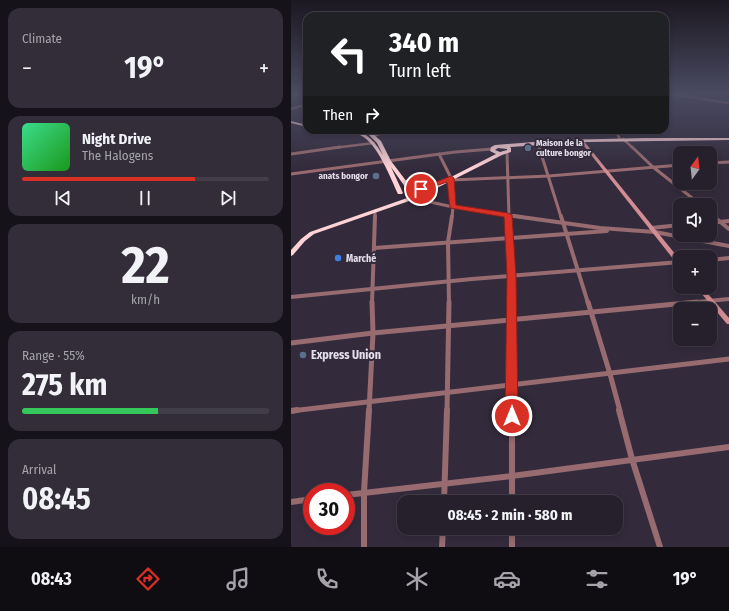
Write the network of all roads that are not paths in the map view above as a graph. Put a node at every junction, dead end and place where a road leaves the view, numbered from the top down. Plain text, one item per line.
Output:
1 (291, 122) edge
2 (291, 125) edge
3 (303, 126) edge
4 (303, 126) edge
5 (357, 134) edge
6 (369, 134) edge
7 (380, 134) edge
8 (618, 134) edge
9 (373, 136) junction
10 (622, 139) junction
11 (729, 140) edge
12 (582, 141) junction
13 (374, 143) junction
14 (538, 143) junction
15 (525, 144) junction
16 (503, 146) junction
17 (492, 150) junction
18 (508, 151) junction
19 (291, 154) edge
20 (439, 154) junction
21 (500, 154) junction
22 (487, 160) junction
23 (386, 161) junction
24 (729, 162) edge
25 (717, 163) edge
26 (673, 166) edge
27 (653, 167) junction
28 (606, 171) junction
29 (291, 174) edge
30 (549, 176) junction
31 (507, 178) junction
32 (451, 179) junction
33 (441, 183) junction
34 (411, 190) junction
35 (399, 194) junction
36 (412, 198) junction
37 (692, 198) edge
38 (453, 207) junction
39 (375, 211) junction
40 (508, 215) junction
41 (717, 219) edge
42 (729, 221) edge
43 (717, 222) edge
44 (720, 222) junction
45 (564, 224) junction
46 (673, 226) edge
47 (651, 228) junction
48 (729, 229) edge
49 (621, 230) junction
50 (655, 232) junction
51 (566, 234) junction
52 (509, 238) junction
53 (448, 242) junction
54 (729, 246) edge
55 (374, 248) junction
56 (292, 250) edge
57 (673, 255) edge
58 (729, 258) edge
59 (717, 259) edge
60 (673, 263) edge
61 (577, 271) junction
62 (511, 276) junction
63 (450, 281) junction
64 (372, 288) junction
65 (705, 294) edge
66 (291, 297) edge
67 (729, 299) edge
68 (710, 300) junction
69 (591, 313) junction
70 (512, 320) junction
71 (729, 322) edge
72 (450, 326) junction
73 (373, 333) junction
74 (291, 344) edge
75 (729, 359) edge
76 (610, 374) junction
77 (512, 385) junction
78 (447, 392) junction
79 (369, 403) junction
80 (291, 411) edge
81 (729, 447) edge
82 (632, 459) junction
83 (512, 476) junction
84 (445, 484) junction
85 (364, 492) junction
86 (355, 494) edge
87 (444, 495) edge
88 (512, 495) edge
89 (303, 500) edge
90 (291, 502) edge
91 (443, 535) edge
92 (512, 535) edge
93 (364, 547) edge
94 (442, 547) edge
95 (512, 547) edge
96 (660, 547) edge

1 - 3 highway
2 - 4 highway
5 - 13 highway
6 - 9 highway
7 - 9 street
8 - 10 street
9 - 23 highway
10 - 11 highway
10 - 12 highway
10 - 27 street
12 - 14 highway
12 - 28 street
13 - 19 street
13 - 23 highway
14 - 15 highway
14 - 30 street
15 - 16 highway
15 - 18 highway
16 - 17 highway
16 - 18 highway
17 - 20 street
17 - 21 highway
17 - 22 highway
18 - 21 highway
18 - 31 street
20 - 23 street
20 - 32 street
21 - 22 highway
22 - 32 highway
23 - 29 street
23 - 34 highway
23 - 35 highway
24 - 25 street
26 - 27 street
27 - 28 street
27 - 37 street
28 - 30 street
28 - 47 street
30 - 31 street
30 - 45 street
31 - 32 street
31 - 40 street
32 - 33 highway
32 - 38 street
33 - 34 highway
33 - 36 highway
34 - 35 highway
34 - 36 highway
35 - 36 highway
35 - 39 highway
36 - 38 street
36 - 39 highway
38 - 40 street
38 - 53 street
39 - 55 street
39 - 56 highway
40 - 45 street
40 - 52 street
41 - 44 street
42 - 44 street
43 - 44 street
44 - 48 street
45 - 49 street
45 - 51 street
46 - 47 street
47 - 50 street
49 - 50 street
49 - 51 street
50 - 54 street
50 - 57 street
51 - 52 street
51 - 61 street
52 - 53 street
52 - 62 street
53 - 55 street
53 - 63 street
55 - 64 street
58 - 59 street
60 - 61 street
61 - 62 street
61 - 69 street
62 - 63 street
62 - 70 street
63 - 64 street
63 - 72 street
64 - 66 street
64 - 73 street
65 - 68 street
67 - 68 street
68 - 69 street
68 - 71 street
69 - 70 street
69 - 76 street
70 - 72 street
70 - 77 street
72 - 73 street
72 - 78 street
73 - 74 street
73 - 79 street
75 - 76 street
76 - 77 street
76 - 82 street
77 - 78 street
77 - 83 street
78 - 79 street
78 - 84 street
79 - 80 street
79 - 85 street
81 - 82 street
82 - 83 street
82 - 96 street
83 - 84 street
83 - 88 street
84 - 85 street
84 - 87 street
85 - 86 street
85 - 93 street
89 - 90 street
91 - 94 street
92 - 95 street

